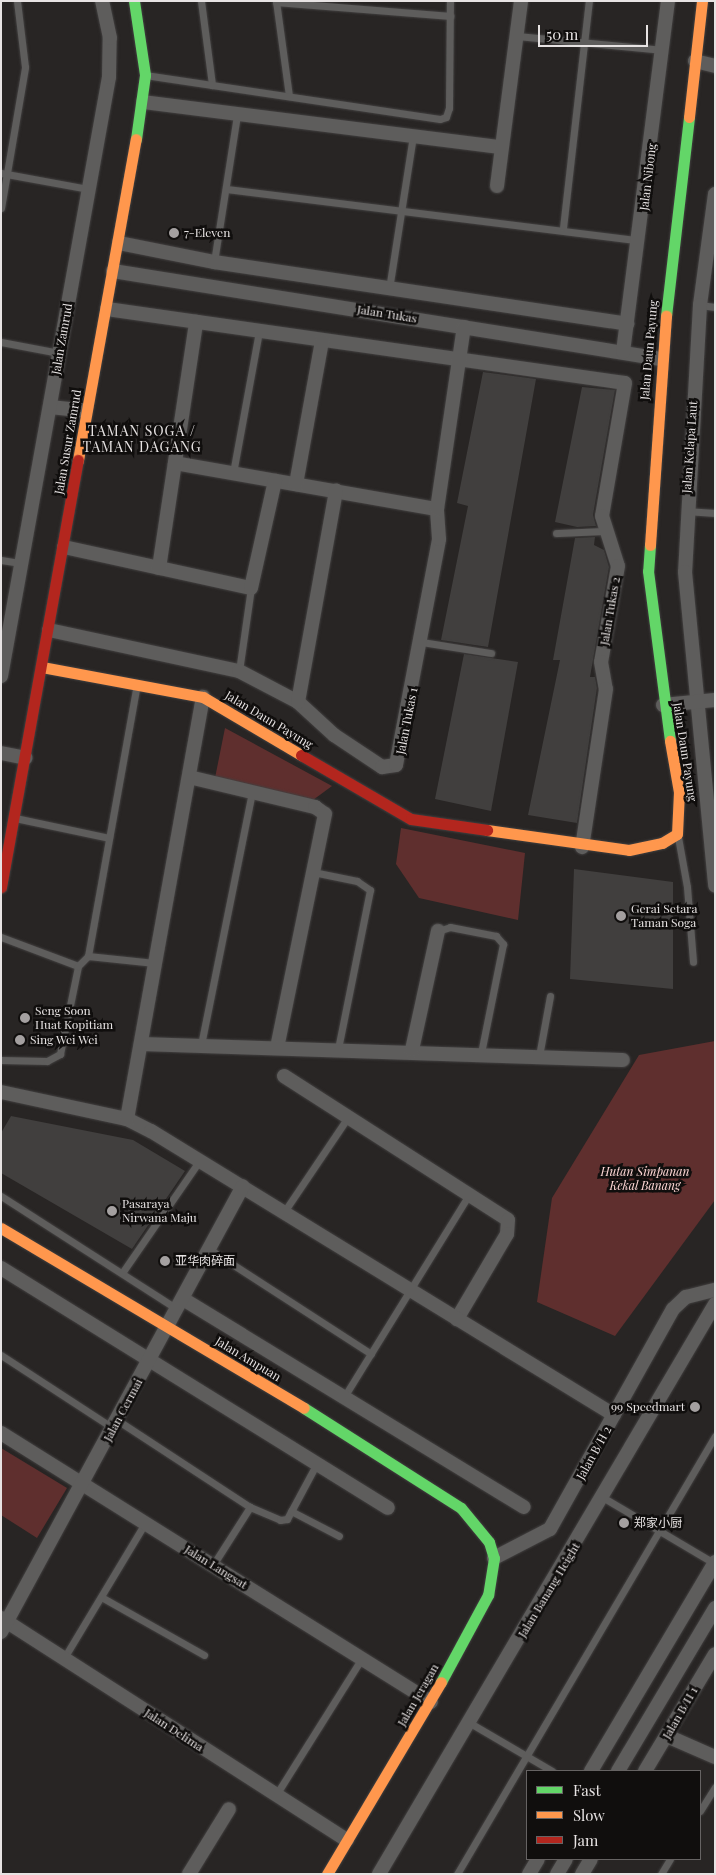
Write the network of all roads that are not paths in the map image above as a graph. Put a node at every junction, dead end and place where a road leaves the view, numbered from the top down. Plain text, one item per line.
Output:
1 (17, 1) edge
2 (102, 1) edge
3 (134, 1) edge
4 (201, 1) edge
5 (450, 1) edge
6 (521, 1) edge
7 (589, 1) edge
8 (668, 1) edge
9 (702, 1) edge
10 (276, 2) edge
11 (450, 16) junction
12 (517, 36) junction
13 (585, 42) junction
14 (663, 50) junction
15 (696, 61) junction
16 (715, 66) edge
17 (145, 75) junction
18 (212, 86) junction
19 (289, 96) junction
20 (143, 102) junction
21 (237, 115) junction
22 (413, 136) junction
23 (501, 147) junction
24 (4, 174) edge
25 (497, 186) dead end
26 (88, 189) junction
27 (226, 189) junction
28 (715, 194) edge
29 (1, 208) edge
30 (402, 212) junction
31 (562, 228) junction
32 (640, 240) junction
33 (119, 243) junction
34 (214, 262) junction
35 (114, 271) junction
36 (389, 289) junction
37 (700, 305) junction
38 (715, 307) edge
39 (107, 309) junction
40 (196, 322) junction
41 (627, 324) junction
42 (464, 327) junction
43 (259, 332) junction
44 (322, 341) junction
45 (1, 342) edge
46 (623, 352) junction
47 (60, 353) junction
48 (661, 360) junction
49 (458, 362) junction
50 (50, 407) junction
51 (86, 411) junction
52 (175, 464) junction
53 (233, 473) junction
54 (275, 481) junction
55 (296, 484) junction
56 (336, 490) junction
57 (438, 508) junction
58 (686, 511) junction
59 (715, 513) edge
60 (606, 531) junction
61 (556, 533) dead end
62 (64, 547) junction
63 (1, 560) edge
64 (21, 563) junction
65 (159, 568) junction
66 (251, 588) junction
67 (48, 630) junction
68 (422, 642) junction
69 (491, 653) dead end
70 (42, 666) junction
71 (239, 671) junction
72 (1, 676) edge
73 (138, 681) junction
74 (204, 697) junction
75 (715, 700) edge
76 (696, 701) junction
77 (298, 702) junction
78 (663, 705) junction
79 (1, 753) edge
80 (26, 758) junction
81 (189, 777) junction
82 (252, 792) junction
83 (14, 818) junction
84 (677, 834) junction
85 (109, 838) junction
86 (582, 847) junction
87 (313, 872) junction
88 (715, 886) edge
89 (1, 887) edge
90 (438, 931) joint
91 (1, 937) edge
92 (88, 956) junction
93 (693, 962) dead end
94 (155, 963) junction
95 (78, 966) junction
96 (550, 996) dead end
97 (141, 1044) junction
98 (201, 1045) junction
99 (277, 1047) junction
100 (338, 1048) junction
101 (412, 1050) junction
102 (481, 1053) junction
103 (539, 1056) junction
104 (1, 1060) edge
105 (623, 1060) dead end
106 (284, 1076) dead end
107 (3, 1096) edge
108 (348, 1117) junction
109 (127, 1119) junction
110 (200, 1159) junction
111 (243, 1186) junction
112 (469, 1195) junction
113 (1, 1196) edge
114 (284, 1212) junction
115 (1, 1228) edge
116 (209, 1249) junction
117 (1, 1268) edge
118 (122, 1273) junction
119 (715, 1290) edge
120 (410, 1291) junction
121 (180, 1304) junction
122 (715, 1304) edge
123 (457, 1319) junction
124 (168, 1328) junction
125 (371, 1354) junction
126 (1, 1355) edge
127 (150, 1360) junction
128 (344, 1397) junction
129 (614, 1415) junction
130 (115, 1424) junction
131 (1, 1433) edge
132 (715, 1436) edge
133 (317, 1462) junction
134 (84, 1486) junction
135 (604, 1498) junction
136 (250, 1507) junction
137 (524, 1507) dead end
138 (388, 1508) dead end
139 (291, 1511) junction
140 (145, 1523) junction
141 (661, 1529) junction
142 (339, 1536) dead end
143 (494, 1558) junction
144 (714, 1562) edge
145 (213, 1565) junction
146 (103, 1598) junction
147 (715, 1608) edge
148 (3, 1624) edge
149 (715, 1654) edge
150 (204, 1655) dead end
151 (64, 1658) junction
152 (362, 1658) junction
153 (431, 1702) junction
154 (470, 1723) junction
155 (667, 1736) junction
156 (528, 1756) junction
157 (715, 1757) edge
158 (550, 1770) edge
159 (592, 1770) edge
160 (619, 1770) edge
161 (646, 1770) edge
162 (715, 1787) edge
163 (276, 1796) junction
164 (230, 1809) dead end
165 (701, 1809) edge
166 (347, 1840) junction
167 (537, 1860) edge
168 (565, 1860) edge
169 (590, 1860) edge
170 (669, 1860) edge
171 (189, 1874) edge
172 (327, 1874) edge
173 (379, 1874) edge
174 (457, 1874) edge
175 (529, 1874) edge
176 (557, 1874) edge
177 (582, 1874) edge
178 (661, 1874) edge

1 - 24 lane
2 - 26 street, Jalan Zamrud
3 - 17 street, Jalan Susur Zamrud
4 - 18 lane
5 - 11 lane
6 - 12 street
7 - 13 lane
8 - 14 street, Jalan Nibong
9 - 15 street, Jalan Daun Payung
10 - 11 lane
10 - 19 lane
11 - 19 lane
12 - 13 lane
12 - 23 street
13 - 14 lane
13 - 31 lane
14 - 32 street, Jalan Nibong
15 - 16 street
15 - 48 street, Jalan Daun Payung
17 - 18 lane
17 - 20 street, Jalan Susur Zamrud
18 - 19 lane
20 - 21 street
20 - 33 street, Jalan Susur Zamrud
21 - 22 street
21 - 27 lane
22 - 23 street
22 - 30 lane
23 - 25 street
24 - 26 lane
24 - 29 lane
26 - 47 street, Jalan Zamrud
27 - 30 lane
27 - 34 lane
28 - 37 street, Jalan Kelapa Laut
30 - 31 lane
30 - 36 lane
31 - 32 lane
32 - 41 street, Jalan Nibong
33 - 34 street
33 - 35 street, Jalan Susur Zamrud
34 - 36 street
35 - 39 street, Jalan Susur Zamrud
35 - 42 street, Jalan Tukas
36 - 41 street
37 - 38 lane
37 - 58 street, Jalan Kelapa Laut
39 - 40 street
39 - 51 street, Jalan Susur Zamrud
40 - 43 street
40 - 52 street
41 - 46 street, Jalan Nibong
42 - 46 street, Jalan Tukas
42 - 49 street, Jalan Tukas 1
43 - 44 street
43 - 53 lane
44 - 49 street
44 - 55 street
45 - 47 lane
46 - 48 street, Jalan Tukas
47 - 50 street, Jalan Zamrud
48 - 78 street, Jalan Daun Payung
49 - 57 street, Jalan Tukas 1
49 - 60 street, Jalan Tukas 2
50 - 51 street
50 - 64 street, Jalan Zamrud
51 - 62 street, Jalan Susur Zamrud
52 - 53 street
52 - 65 street
53 - 54 street
54 - 55 street
54 - 66 street
55 - 56 street
56 - 57 street
56 - 77 street
57 - 68 street, Jalan Tukas 1
58 - 59 lane
58 - 76 street, Jalan Kelapa Laut
60 - 61 lane
60 - 86 street, Jalan Tukas 2
62 - 65 street
62 - 67 street, Jalan Susur Zamrud
63 - 64 lane
64 - 72 street, Jalan Zamrud
65 - 66 street
66 - 71 lane
67 - 70 street, Jalan Susur Zamrud
67 - 71 street, Jalan Tukas 1
68 - 69 lane
68 - 77 street, Jalan Tukas 1
70 - 73 street, Jalan Daun Payung
70 - 80 street, Jalan Susur Zamrud
71 - 77 street, Jalan Tukas 1
73 - 74 street, Jalan Daun Payung
73 - 85 lane
74 - 81 street
74 - 86 street, Jalan Daun Payung
75 - 76 street
76 - 78 street
76 - 88 street, Jalan Kelapa Laut
78 - 84 street, Jalan Daun Payung
79 - 80 street
80 - 83 street, Jalan Susur Zamrud
81 - 82 street
81 - 94 street
82 - 87 street
82 - 98 lane
83 - 85 lane
83 - 89 street, Jalan Susur Zamrud
84 - 86 street, Jalan Daun Payung
84 - 93 lane
85 - 92 lane
87 - 99 street
87 - 100 lane
90 - 101 street
90 - 102 lane
91 - 95 lane
92 - 94 lane
92 - 95 lane
94 - 97 street
95 - 104 lane
96 - 103 lane
97 - 98 street
97 - 109 street
98 - 99 street
99 - 100 street
100 - 101 street
101 - 102 street
102 - 103 street
103 - 105 street
106 - 108 street
107 - 109 street
108 - 112 street
108 - 114 lane
109 - 110 street
110 - 111 street
110 - 118 lane
111 - 114 street
111 - 116 street, Jalan Cermai
112 - 120 lane
112 - 123 street
113 - 118 lane
114 - 120 street
115 - 124 street, Jalan Ampuan
116 - 121 street, Jalan Cermai
116 - 125 lane
117 - 127 street
118 - 121 lane
119 - 129 street, Jalan B/H 2
120 - 123 street
120 - 125 lane
121 - 124 street, Jalan Cermai
121 - 128 street
122 - 135 street, Jalan Banang Height
123 - 129 street
124 - 127 street, Jalan Cermai
124 - 143 street, Jalan Ampuan
125 - 128 lane
126 - 130 lane
127 - 130 street, Jalan Cermai
127 - 133 street
128 - 137 street
129 - 143 street, Jalan B/H 2
130 - 134 street, Jalan Cermai
130 - 136 lane
131 - 134 street, Jalan Langsat
132 - 141 lane
133 - 138 street
133 - 139 lane
134 - 140 street, Jalan Langsat
134 - 148 street, Jalan Cermai
135 - 141 lane
135 - 154 street, Jalan Banang Height
136 - 139 lane
136 - 145 lane
139 - 142 lane
140 - 145 street, Jalan Langsat
140 - 146 lane
141 - 144 lane
141 - 156 lane
143 - 153 street, Jalan Jeragan
144 - 159 street
145 - 152 street, Jalan Langsat
146 - 150 lane
146 - 151 lane
147 - 160 street
148 - 151 street, Jalan Delima
149 - 155 street, Jalan B/H 1
151 - 163 street, Jalan Delima
152 - 153 street, Jalan Langsat
152 - 163 lane
153 - 166 street, Jalan Jeragan
154 - 156 lane
154 - 173 street, Jalan Banang Height
155 - 157 street
155 - 161 street, Jalan B/H 1
156 - 158 lane
156 - 174 lane
162 - 165 lane
163 - 166 street, Jalan Delima
164 - 171 street
166 - 172 street, Jalan Jeragan
167 - 175 street
168 - 176 street
169 - 177 street
170 - 178 lane

